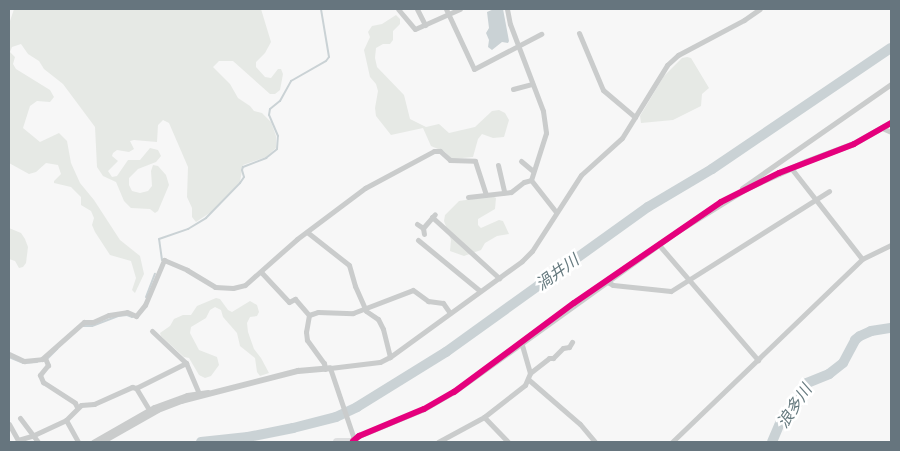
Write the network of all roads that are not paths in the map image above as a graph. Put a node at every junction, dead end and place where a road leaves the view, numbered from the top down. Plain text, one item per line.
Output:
1 (398, 9) edge
2 (417, 9) edge
3 (460, 9) edge
4 (508, 9) edge
5 (760, 9) edge
6 (447, 12) edge
7 (425, 25) junction
8 (579, 33) dead end
9 (541, 34) dead end
10 (517, 45) junction
11 (532, 84) junction
12 (891, 84) edge
13 (513, 89) dead end
14 (635, 117) junction
15 (891, 123) edge
16 (882, 128) junction
17 (891, 132) edge
18 (521, 161) dead end
19 (498, 165) dead end
20 (791, 168) junction
21 (533, 171) junction
22 (531, 180) junction
23 (746, 189) joint
24 (829, 191) dead end
25 (504, 192) junction
26 (486, 194) junction
27 (734, 195) junction
28 (468, 197) dead end
29 (816, 200) junction
30 (556, 212) junction
31 (417, 224) dead end
32 (422, 228) junction
33 (307, 232) junction
34 (424, 234) dead end
35 (418, 240) dead end
36 (659, 244) junction
37 (891, 245) edge
38 (862, 259) junction
39 (261, 272) junction
40 (499, 278) junction
41 (688, 280) junction
42 (606, 281) junction
43 (480, 291) junction
44 (366, 309) junction
45 (450, 313) junction
46 (309, 315) junction
47 (152, 331) dead end
48 (521, 342) junction
49 (572, 342) dead end
50 (9, 354) edge
51 (45, 358) junction
52 (390, 358) junction
53 (758, 360) junction
54 (186, 363) junction
55 (327, 369) junction
56 (530, 373) junction
57 (528, 380) junction
58 (136, 388) junction
59 (213, 392) junction
60 (199, 393) junction
61 (77, 407) junction
62 (149, 410) junction
63 (484, 417) junction
64 (20, 418) dead end
65 (66, 420) junction
66 (9, 424) edge
67 (34, 435) junction
68 (678, 437) junction
69 (354, 440) edge
70 (38, 442) edge
71 (78, 442) edge
72 (93, 442) edge
73 (102, 442) edge
74 (337, 442) edge
75 (438, 442) edge
76 (508, 442) edge
77 (595, 442) edge
78 (672, 442) edge
79 (683, 442) edge

1 - 7 street
2 - 7 street
3 - 6 street
4 - 10 street
5 - 14 street
6 - 7 street
6 - 10 street
8 - 14 street
9 - 10 street
10 - 11 street
11 - 13 street
11 - 21 street
12 - 27 street
14 - 30 street
15 - 16 street
16 - 17 street
16 - 20 street
18 - 21 street
19 - 25 street
20 - 23 street
20 - 29 street
21 - 22 street
22 - 25 street
22 - 30 street
23 - 27 street
24 - 29 street
25 - 26 street
26 - 28 street
26 - 33 street
27 - 36 street
29 - 38 street
29 - 41 street
30 - 40 street
31 - 32 street
32 - 34 street
32 - 40 street
33 - 39 street
33 - 44 street
35 - 43 street
36 - 41 street
36 - 42 street
37 - 38 street
38 - 53 street
39 - 46 street
39 - 51 street
40 - 43 street
41 - 42 street
41 - 53 street
42 - 48 street
43 - 45 street
44 - 45 street
44 - 46 street
44 - 52 street
45 - 52 street
46 - 55 street
47 - 54 street
48 - 56 street
48 - 69 street
49 - 56 street
50 - 51 street
51 - 61 street
52 - 55 street
53 - 68 street
54 - 58 street
54 - 60 street
55 - 59 street
55 - 69 street
56 - 57 street
57 - 63 street
57 - 77 street
58 - 61 street
58 - 62 street
59 - 60 street
59 - 73 street
60 - 62 street
61 - 65 street
62 - 72 street
63 - 75 street
63 - 76 street
64 - 67 street
65 - 67 street
65 - 71 street
66 - 67 street
67 - 70 street
68 - 78 street
68 - 79 street
69 - 74 main road

